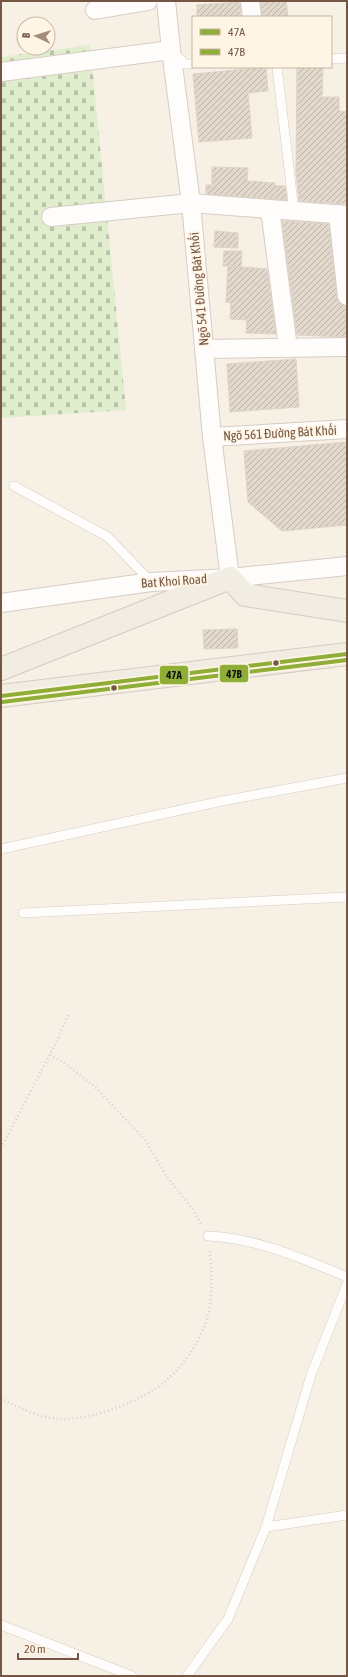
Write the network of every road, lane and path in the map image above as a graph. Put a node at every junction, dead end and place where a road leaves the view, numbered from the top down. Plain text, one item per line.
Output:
1 (148, 1) edge
2 (166, 1) edge
3 (250, 1) edge
4 (95, 10) dead end
5 (252, 16) edge
6 (171, 50) junction
7 (347, 58) edge
8 (332, 59) edge
9 (192, 64) edge
10 (277, 68) edge
11 (1, 72) edge
12 (191, 203) junction
13 (270, 209) junction
14 (294, 212) junction
15 (343, 214) edge
16 (51, 217) dead end
17 (347, 296) edge
18 (288, 348) junction
19 (347, 348) edge
20 (204, 349) junction
21 (347, 429) edge
22 (212, 437) junction
23 (14, 486) dead end
24 (347, 566) edge
25 (230, 578) junction
26 (151, 582) junction
27 (1, 603) edge
28 (347, 611) edge
29 (347, 654) edge
30 (1, 669) edge
31 (1, 696) edge
32 (347, 778) edge
33 (1, 849) edge
34 (347, 897) edge
35 (23, 913) dead end
36 (68, 1015) dead end
37 (50, 1055) junction
38 (1, 1148) edge
39 (208, 1236) junction
40 (347, 1277) edge
41 (347, 1284) edge
42 (1, 1398) edge
43 (347, 1516) edge
44 (266, 1528) junction
45 (1, 1625) edge
46 (132, 1676) edge
47 (188, 1676) edge

1 - 4 street
2 - 6 street, Ngõ 541 Đường Bát Khối
3 - 5 street
6 - 9 lane
6 - 11 street
6 - 12 street, Ngõ 541 Đường Bát Khối
7 - 8 lane
10 - 14 lane
12 - 13 street
12 - 16 street
12 - 20 street, Ngõ 541 Đường Bát Khối
13 - 14 street
13 - 18 street
14 - 15 street
15 - 17 street
18 - 19 street
18 - 20 street
20 - 22 street, Ngõ 541 Đường Bát Khối
21 - 22 street, Ngõ 561 Đường Bát Khối
22 - 25 street, Ngõ 541 Đường Bát Khối
23 - 26 lane
24 - 25 street, Bat Khoi Road
25 - 26 street, Bat Khoi Road
25 - 28 main road
25 - 30 main road
26 - 27 street, Bat Khoi Road
29 - 31 main road
32 - 33 lane
34 - 35 lane
36 - 37 path
37 - 38 path
37 - 39 path
39 - 40 lane
39 - 42 path
41 - 44 lane
43 - 44 lane
44 - 47 lane
45 - 46 lane

